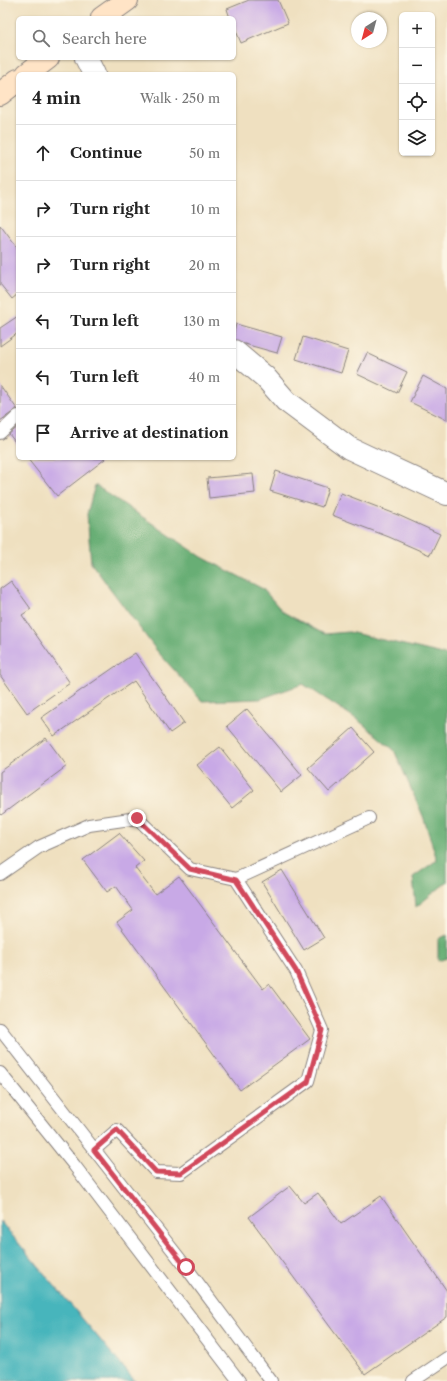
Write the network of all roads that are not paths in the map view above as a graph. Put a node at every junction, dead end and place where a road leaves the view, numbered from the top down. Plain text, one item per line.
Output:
1 (127, 0) edge
2 (105, 16) edge
3 (45, 60) edge
4 (87, 60) edge
5 (30, 72) edge
6 (93, 72) edge
7 (16, 82) edge
8 (0, 94) edge
9 (236, 353) edge
10 (16, 418) edge
11 (0, 433) edge
12 (447, 494) edge
13 (369, 818) dead end
14 (0, 874) edge
15 (236, 880) junction
16 (0, 1029) edge
17 (0, 1073) edge
18 (94, 1150) junction
19 (447, 1358) edge
20 (239, 1381) edge
21 (271, 1381) edge
22 (413, 1381) edge

1 - 2 main road
3 - 5 main road
4 - 6 street
7 - 8 main road
9 - 12 street
10 - 11 lane
13 - 15 lane
14 - 15 lane
15 - 18 lane
16 - 18 lane
17 - 20 lane
18 - 21 lane
19 - 22 lane

